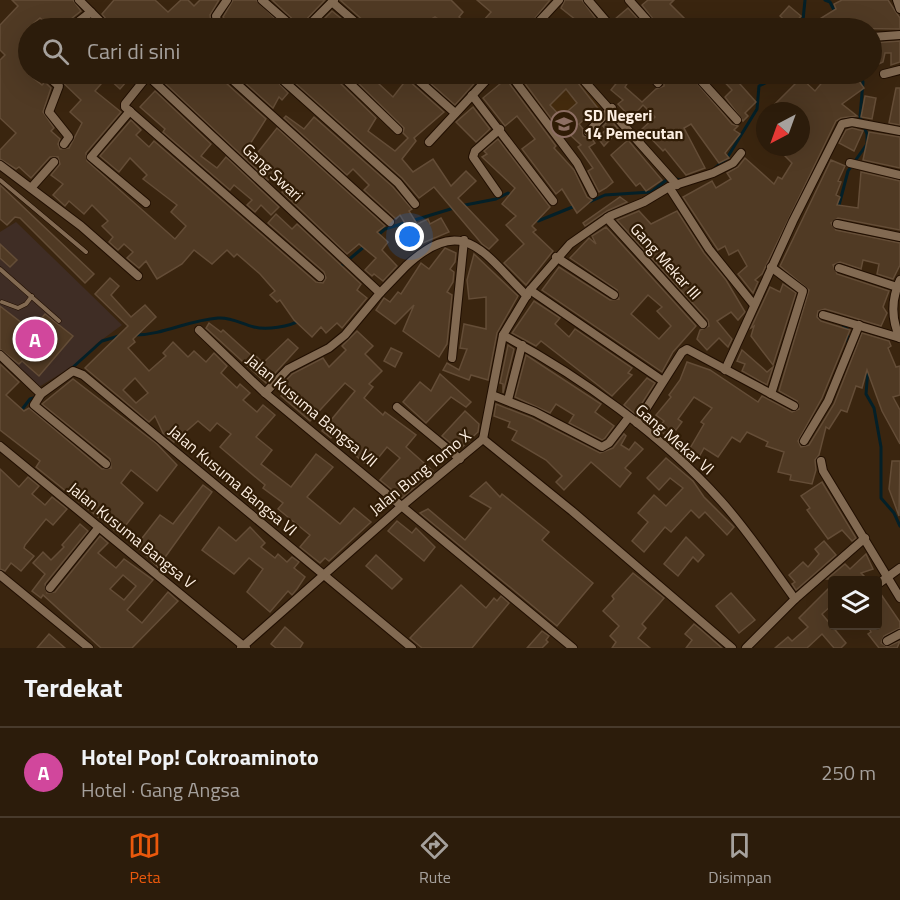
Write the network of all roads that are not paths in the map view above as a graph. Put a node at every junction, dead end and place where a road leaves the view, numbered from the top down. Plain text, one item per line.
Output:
1 (79, 0) edge
2 (227, 0) edge
3 (262, 0) edge
4 (559, 0) edge
5 (588, 0) edge
6 (629, 0) edge
7 (897, 0) edge
8 (333, 1) edge
9 (900, 9) edge
10 (91, 12) junction
11 (83, 18) edge
12 (97, 18) edge
13 (216, 18) edge
14 (283, 18) edge
15 (316, 18) edge
16 (351, 18) edge
17 (543, 18) edge
18 (603, 18) edge
19 (645, 18) edge
20 (900, 35) edge
21 (882, 36) edge
22 (900, 70) edge
23 (884, 74) dead end
24 (56, 84) edge
25 (140, 84) edge
26 (159, 84) edge
27 (237, 84) edge
28 (287, 84) edge
29 (350, 84) edge
30 (422, 84) edge
31 (481, 84) edge
32 (517, 84) edge
33 (588, 84) edge
34 (704, 84) edge
35 (472, 95) junction
36 (612, 108) junction
37 (130, 111) junction
38 (455, 113) junction
39 (737, 120) dead end
40 (500, 129) junction
41 (398, 130) dead end
42 (900, 131) edge
43 (588, 132) dead end
44 (429, 142) dead end
45 (64, 144) dead end
46 (741, 153) dead end
47 (54, 162) dead end
48 (850, 163) dead end
49 (0, 165) edge
50 (900, 175) edge
51 (0, 180) edge
52 (673, 185) junction
53 (32, 188) junction
54 (498, 194) dead end
55 (593, 194) dead end
56 (553, 201) dead end
57 (146, 203) dead end
58 (415, 204) dead end
59 (607, 218) junction
60 (390, 222) dead end
61 (837, 224) dead end
62 (900, 237) edge
63 (464, 240) junction
64 (86, 252) dead end
65 (556, 257) junction
66 (771, 267) junction
67 (838, 268) dead end
68 (0, 269) edge
69 (138, 276) dead end
70 (320, 277) dead end
71 (898, 284) edge
72 (380, 293) junction
73 (529, 293) junction
74 (614, 295) dead end
75 (32, 296) junction
76 (2, 302) dead end
77 (754, 305) junction
78 (823, 315) dead end
79 (59, 321) dead end
80 (703, 324) dead end
81 (860, 325) junction
82 (199, 330) dead end
83 (504, 335) junction
84 (522, 345) junction
85 (0, 355) edge
86 (452, 358) dead end
87 (725, 370) junction
88 (663, 381) junction
89 (265, 393) junction
90 (41, 394) junction
91 (771, 394) junction
92 (492, 395) junction
93 (508, 400) junction
94 (794, 406) dead end
95 (397, 407) dead end
96 (629, 417) junction
97 (637, 423) junction
98 (483, 439) junction
99 (804, 441) dead end
100 (0, 446) edge
101 (460, 459) junction
102 (821, 460) dead end
103 (106, 464) dead end
104 (403, 505) junction
105 (99, 527) junction
106 (865, 538) junction
107 (900, 568) edge
108 (323, 574) junction
109 (0, 575) edge
110 (888, 576) junction
111 (882, 581) edge
112 (50, 588) dead end
113 (900, 598) edge
114 (795, 599) junction
115 (900, 634) edge
116 (887, 641) dead end
117 (243, 647) edge
118 (89, 648) edge
119 (412, 648) edge
120 (573, 648) edge
121 (732, 648) edge
122 (746, 648) edge

1 - 10 street
2 - 13 street
3 - 14 street
4 - 17 street
5 - 18 street
6 - 19 street
7 - 9 street
8 - 15 street
8 - 16 street
10 - 11 street
10 - 12 street
20 - 21 street
22 - 23 street
24 - 45 street
25 - 37 street
26 - 72 street, Gang Swari
27 - 60 street
28 - 58 street
29 - 41 street
30 - 38 street
31 - 35 street
32 - 55 street
33 - 36 street
34 - 39 street
35 - 38 street
35 - 40 street
36 - 43 street
36 - 52 street
37 - 57 street
37 - 70 street
38 - 44 street
40 - 54 street
40 - 56 street
42 - 66 street
46 - 52 street
47 - 53 street
48 - 50 street
49 - 53 street
51 - 64 lane
52 - 59 street
52 - 77 street
53 - 69 street
59 - 65 street
59 - 80 street, Gang Mekar III
61 - 62 street
63 - 72 street
63 - 73 street
63 - 86 street
65 - 73 street
65 - 74 street
66 - 77 street
66 - 91 street
67 - 71 street
68 - 75 lane
71 - 81 street
72 - 89 street
73 - 83 street
73 - 88 street
75 - 76 lane
75 - 79 lane
77 - 87 street
78 - 81 street
81 - 99 street
82 - 89 street, Jalan Kusuma Bangsa VII
83 - 84 street, Gang Mekar VI
83 - 92 street
84 - 93 street
84 - 96 street, Gang Mekar VI
85 - 90 street
87 - 88 street
87 - 91 street
88 - 97 street
89 - 104 street, Jalan Kusuma Bangsa VII
90 - 103 street, Jalan Kusuma Bangsa VI
90 - 108 street, Jalan Kusuma Bangsa VI
91 - 94 street
92 - 93 street
92 - 98 street
93 - 96 street
95 - 101 street
96 - 97 street, Gang Mekar VI
97 - 114 street, Gang Mekar VI
98 - 101 street, Jalan Bung Tomo X
98 - 121 street, Jalan Bung Tomo X
100 - 105 street, Jalan Kusuma Bangsa V
101 - 104 street, Jalan Bung Tomo X
102 - 106 street
104 - 108 street, Jalan Bung Tomo X
104 - 120 street, Jalan Kusuma Bangsa VII
105 - 112 street
105 - 117 street, Jalan Kusuma Bangsa V
106 - 110 street
106 - 114 street
107 - 110 street
108 - 117 street, Jalan Bung Tomo X
108 - 119 street, Jalan Kusuma Bangsa VI
109 - 118 street
110 - 111 street
110 - 113 street
114 - 122 street
115 - 116 street

